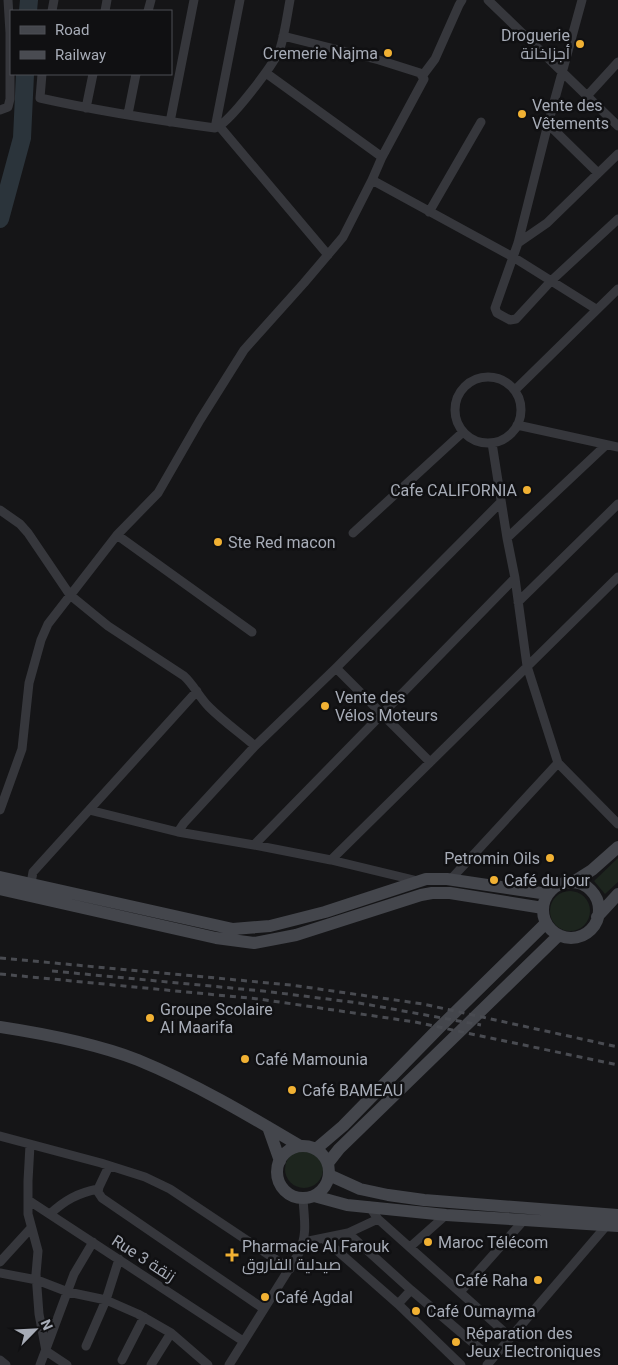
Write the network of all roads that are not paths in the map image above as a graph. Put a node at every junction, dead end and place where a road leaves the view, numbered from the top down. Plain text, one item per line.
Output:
1 (8, 0) edge
2 (194, 0) edge
3 (240, 0) edge
4 (290, 0) edge
5 (462, 0) edge
6 (488, 0) edge
7 (582, 0) edge
8 (283, 36) junction
9 (618, 62) edge
10 (563, 72) junction
11 (266, 73) junction
12 (42, 75) edge
13 (93, 75) edge
14 (136, 75) edge
15 (423, 75) junction
16 (587, 96) junction
17 (86, 108) junction
18 (0, 110) edge
19 (128, 114) junction
20 (170, 122) junction
21 (481, 122) dead end
22 (548, 124) junction
23 (618, 126) edge
24 (218, 128) junction
25 (618, 154) edge
26 (382, 157) junction
27 (598, 173) junction
28 (372, 180) junction
29 (429, 212) junction
30 (618, 219) edge
31 (518, 243) junction
32 (328, 255) junction
33 (513, 257) junction
34 (551, 281) junction
35 (618, 289) edge
36 (596, 309) junction
37 (515, 390) junction
38 (517, 425) junction
39 (463, 432) junction
40 (492, 443) junction
41 (606, 445) junction
42 (618, 447) edge
43 (501, 502) junction
44 (618, 504) edge
45 (0, 510) edge
46 (353, 533) dead end
47 (117, 534) junction
48 (507, 538) junction
49 (618, 577) edge
50 (515, 578) junction
51 (70, 595) junction
52 (518, 602) junction
53 (252, 632) dead end
54 (527, 666) junction
55 (336, 668) junction
56 (197, 690) junction
57 (381, 714) junction
58 (255, 746) junction
59 (430, 762) junction
60 (558, 763) junction
61 (0, 810) edge
62 (89, 810) junction
63 (618, 824) edge
64 (178, 832) junction
65 (254, 845) junction
66 (618, 847) edge
67 (331, 860) junction
68 (0, 877) edge
69 (451, 879) junction
70 (418, 881) junction
71 (573, 882) junction
72 (31, 883) junction
73 (0, 889) edge
74 (548, 894) junction
75 (618, 894) edge
76 (543, 908) junction
77 (597, 917) junction
78 (546, 923) junction
79 (559, 935) junction
80 (0, 1027) edge
81 (268, 1127) junction
82 (0, 1136) edge
83 (30, 1145) junction
84 (300, 1146) junction
85 (316, 1149) junction
86 (280, 1161) junction
87 (109, 1166) junction
88 (329, 1169) junction
89 (98, 1189) junction
90 (308, 1197) junction
91 (28, 1200) junction
92 (369, 1206) junction
93 (50, 1214) junction
94 (446, 1215) junction
95 (618, 1215) edge
96 (378, 1219) junction
97 (524, 1220) junction
98 (613, 1226) edge
99 (31, 1228) junction
100 (348, 1233) junction
101 (324, 1239) junction
102 (93, 1242) junction
103 (304, 1242) junction
104 (410, 1247) junction
105 (119, 1259) junction
106 (0, 1262) edge
107 (290, 1269) junction
108 (0, 1273) edge
109 (37, 1280) junction
110 (411, 1290) junction
111 (68, 1292) junction
112 (460, 1292) junction
113 (106, 1300) junction
114 (398, 1304) junction
115 (264, 1309) junction
116 (144, 1317) junction
117 (171, 1333) junction
118 (510, 1337) junction
119 (243, 1342) junction
120 (86, 1346) dead end
121 (46, 1351) junction
122 (0, 1360) edge
123 (122, 1360) dead end
124 (489, 1362) edge
125 (6, 1365) edge
126 (40, 1365) edge
127 (67, 1365) edge
128 (151, 1365) edge
129 (208, 1365) edge
130 (229, 1365) edge
131 (461, 1365) edge

1 - 18 street
2 - 20 street
3 - 24 street
4 - 8 street
5 - 15 street
6 - 10 street
7 - 10 street
8 - 11 street
8 - 15 street
9 - 16 street
10 - 16 street
10 - 22 street
11 - 24 street
11 - 26 street
12 - 17 street
13 - 17 street
14 - 19 street
15 - 26 street
16 - 23 street
17 - 19 street
19 - 20 street
20 - 24 street
21 - 29 street
22 - 27 street
22 - 31 street
24 - 32 street
25 - 27 street
26 - 28 street
27 - 31 street
28 - 29 street
28 - 32 street
29 - 33 street
30 - 34 street
31 - 33 street
32 - 47 street
33 - 34 street
33 - 34 street
34 - 36 street
35 - 36 street
36 - 37 street
37 - 38 street
37 - 39 street
38 - 40 street
38 - 41 street
39 - 40 street
39 - 46 street
40 - 43 street
41 - 42 street
41 - 48 street
43 - 48 street
43 - 55 street
44 - 52 street
45 - 51 street
47 - 51 street
47 - 53 street
48 - 50 street
49 - 54 street
50 - 52 street
50 - 57 street
51 - 56 street
51 - 61 street
52 - 54 street
54 - 59 street
54 - 60 street
55 - 57 street
55 - 58 street
56 - 58 street
56 - 62 street
57 - 59 street
57 - 65 street
58 - 64 street
59 - 67 street
60 - 63 street
60 - 69 street
62 - 64 street
62 - 72 street
64 - 65 street
65 - 67 street
66 - 71 main road
67 - 70 street
68 - 72 main road
69 - 70 main road
69 - 74 main road
70 - 72 main road
71 - 74 main road
71 - 77 main road
73 - 76 main road
74 - 76 main road
75 - 77 main road
76 - 78 main road
77 - 79 main road
78 - 79 main road
78 - 85 main road
79 - 88 main road
80 - 81 main road
81 - 84 main road
81 - 86 main road
82 - 83 street
83 - 87 street
83 - 91 street
84 - 85 main road
84 - 86 main road
85 - 88 main road
86 - 90 main road
87 - 89 street
87 - 107 street
88 - 90 main road
88 - 95 main road
89 - 93 street
89 - 115 street
90 - 92 main road
90 - 103 street
91 - 93 street, Rue 3 زنقة
91 - 99 street
92 - 94 main road
92 - 96 street
93 - 102 street, Rue 3 زنقة
94 - 97 main road
94 - 104 street
96 - 100 street
96 - 104 street
97 - 98 main road
97 - 112 street
98 - 118 street
99 - 106 street
99 - 109 street
100 - 101 street
100 - 110 street
101 - 103 street
101 - 114 street
102 - 105 street, Rue 3 زنقة
102 - 111 street
103 - 107 street
104 - 112 street
105 - 113 street
105 - 119 street, Rue 3 زنقة
107 - 115 street
108 - 109 street
109 - 111 street
109 - 121 street
110 - 114 street
110 - 124 street
111 - 113 street
111 - 121 street
112 - 118 street
113 - 116 street
113 - 120 street
114 - 131 street
115 - 119 street
116 - 117 street
116 - 123 street
117 - 128 street
117 - 129 street
118 - 124 street
119 - 130 street
121 - 126 street
121 - 127 street
122 - 125 street

